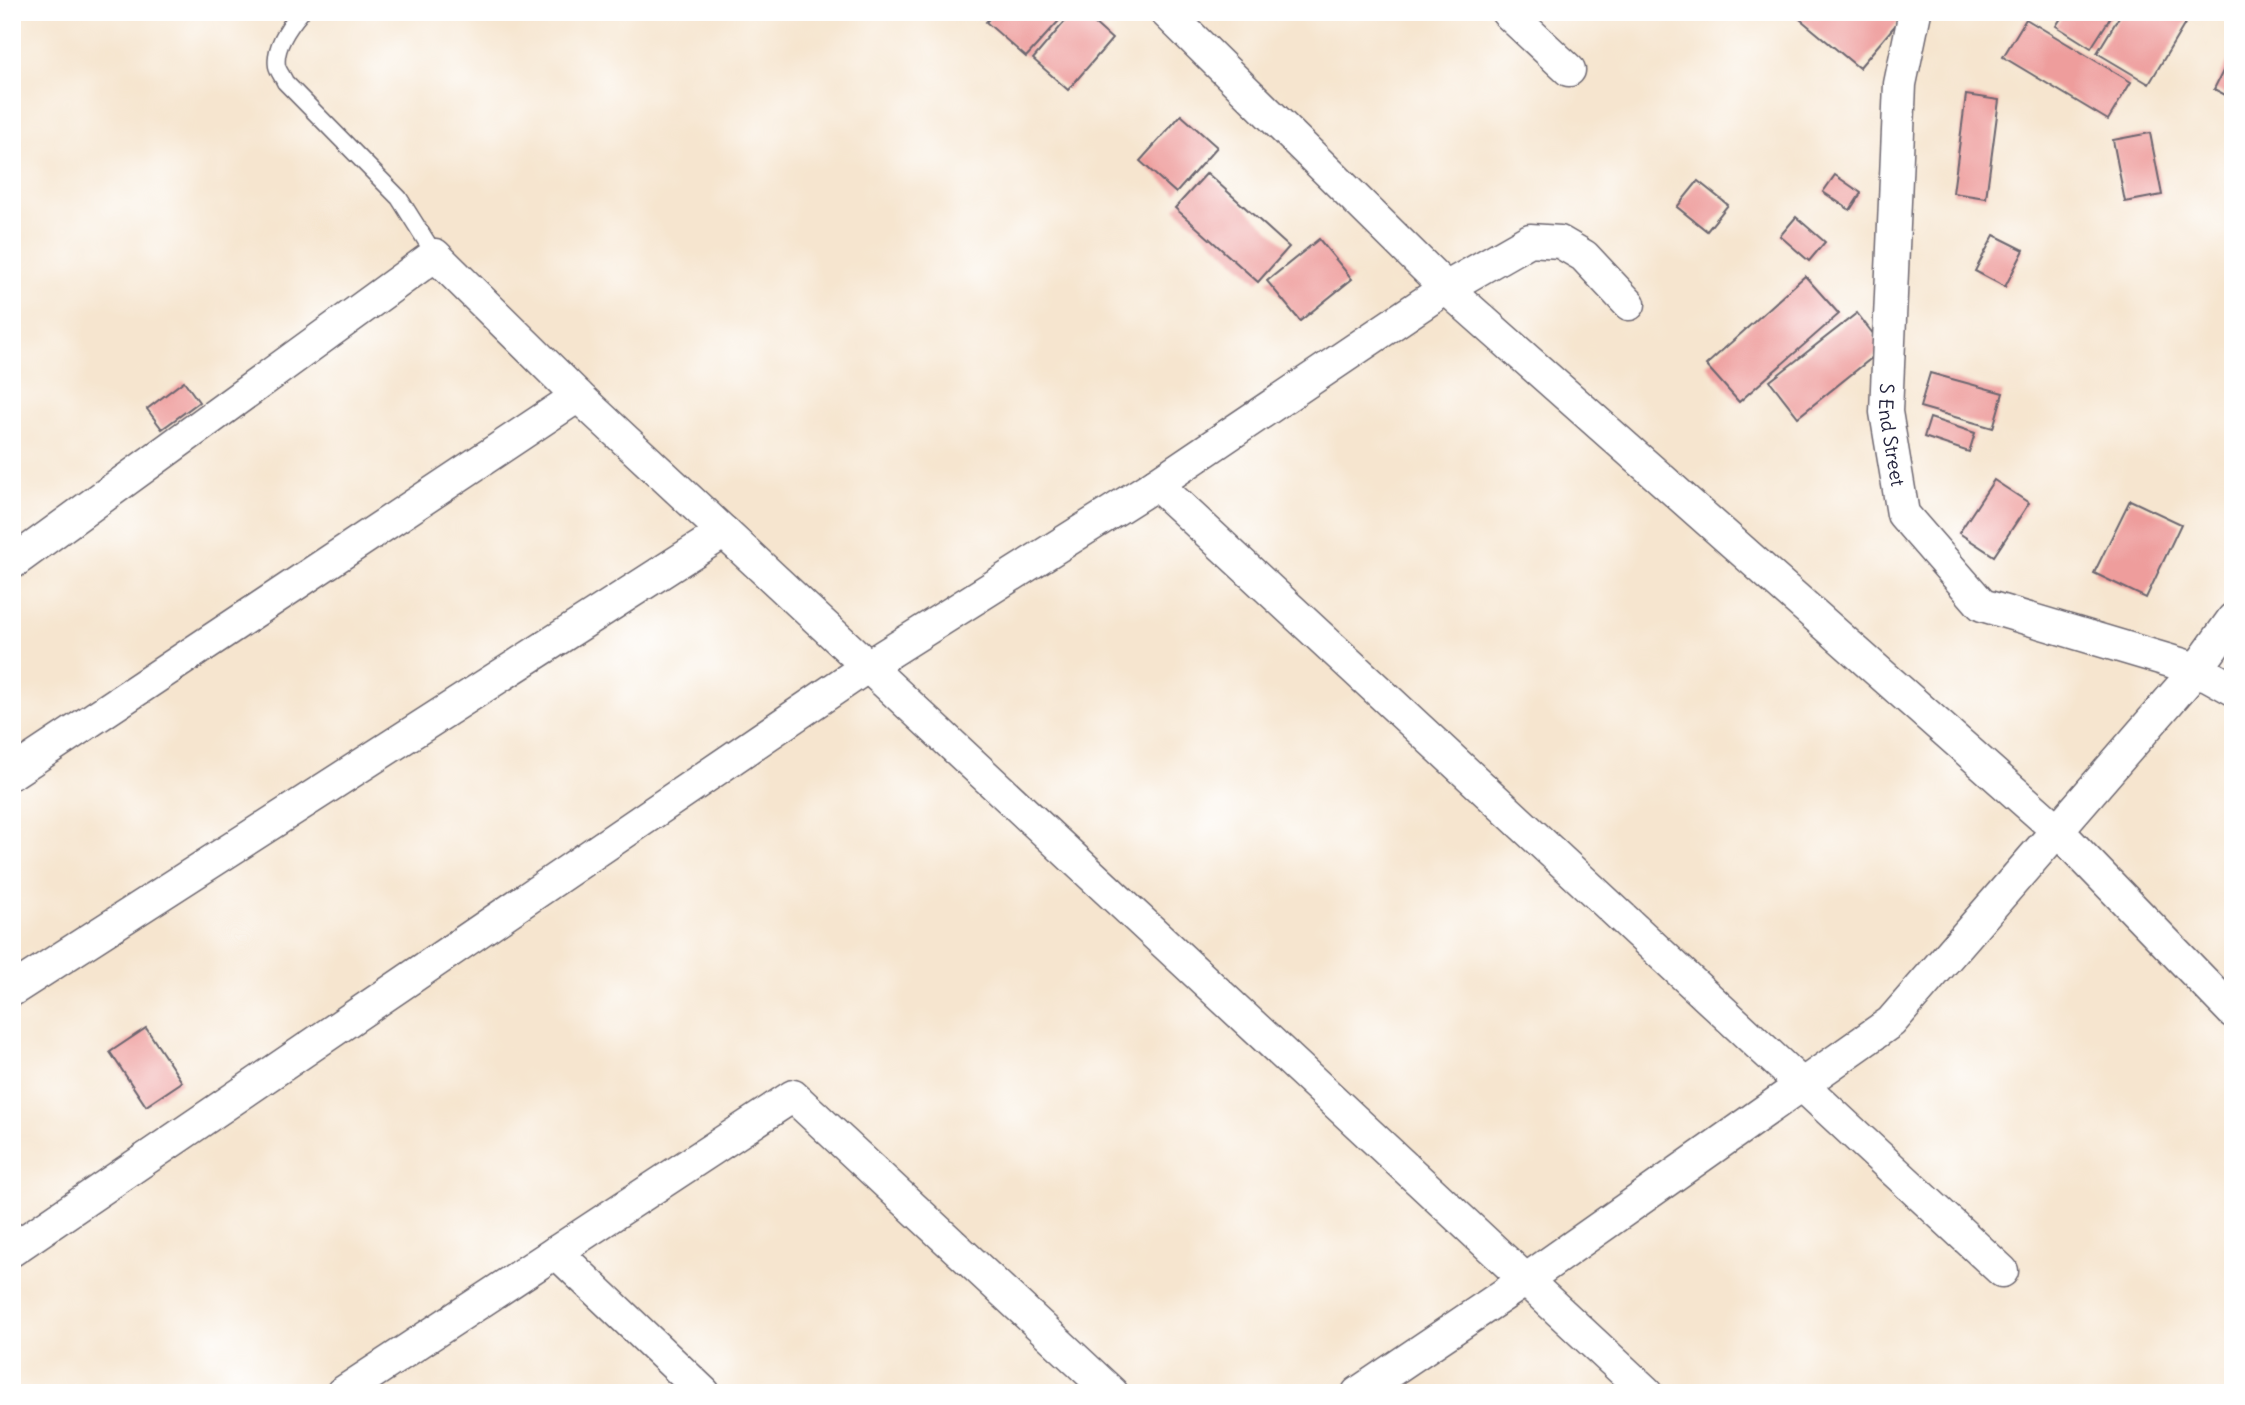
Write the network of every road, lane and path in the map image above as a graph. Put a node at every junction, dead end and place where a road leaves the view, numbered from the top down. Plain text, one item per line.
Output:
1 (301, 12) edge
2 (1166, 12) edge
3 (1507, 12) edge
4 (1917, 13) edge
5 (1569, 70) dead end
6 (435, 256) junction
7 (1447, 288) junction
8 (1629, 304) dead end
9 (578, 396) junction
10 (1156, 484) junction
11 (724, 532) junction
12 (12, 563) edge
13 (2233, 619) edge
14 (868, 666) junction
15 (2197, 668) junction
16 (2233, 689) edge
17 (12, 773) edge
18 (2057, 830) junction
19 (12, 990) edge
20 (2233, 1012) edge
21 (1803, 1084) junction
22 (12, 1250) edge
23 (556, 1252) junction
24 (2002, 1271) dead end
25 (1527, 1279) junction
26 (342, 1393) edge
27 (704, 1393) edge
28 (1112, 1393) edge
29 (1358, 1393) edge
30 (1647, 1393) edge

1 - 6 lane
2 - 7 street
3 - 5 street
4 - 15 street, S End Street
6 - 9 street
6 - 12 street
7 - 8 street
7 - 10 street
7 - 18 street
9 - 11 street
9 - 17 street
10 - 14 street
10 - 21 street
11 - 14 street
11 - 19 street
13 - 15 street
14 - 22 street
14 - 25 street
15 - 16 street, S End Street
15 - 18 street
18 - 20 street
18 - 21 street
21 - 24 street
21 - 25 street
23 - 26 street
23 - 27 street
23 - 28 street
25 - 29 street
25 - 30 street

